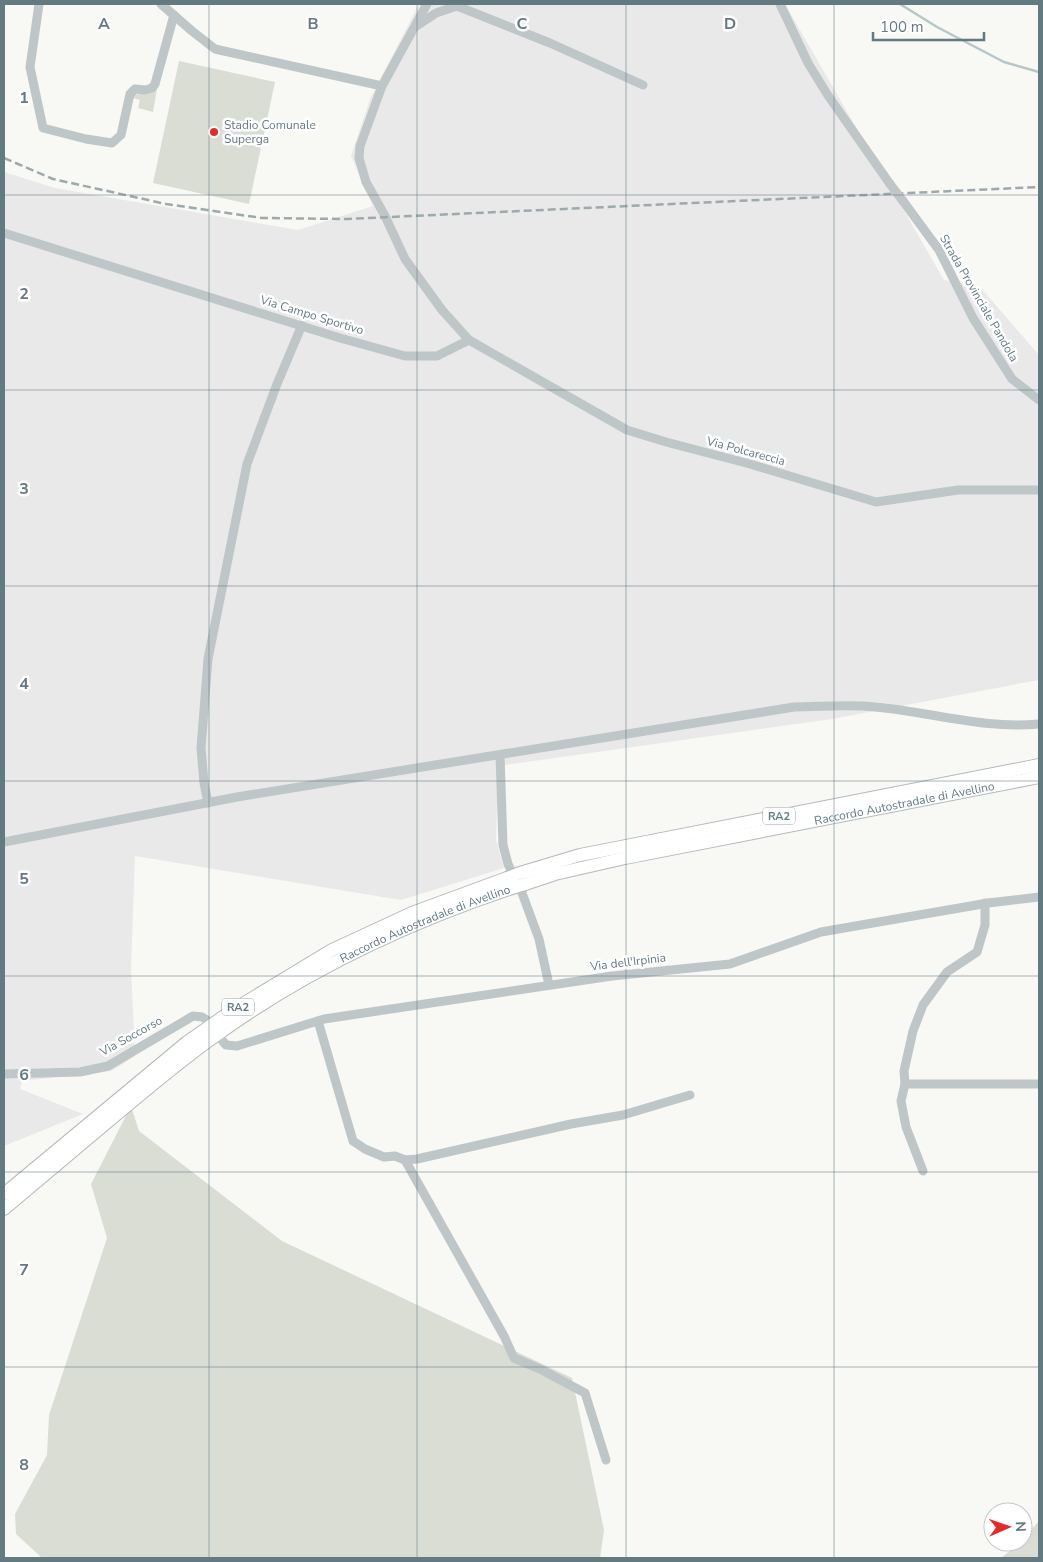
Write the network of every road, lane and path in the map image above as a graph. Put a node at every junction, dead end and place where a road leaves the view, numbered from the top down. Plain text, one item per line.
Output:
1 (39, 4) edge
2 (160, 4) edge
3 (427, 4) edge
4 (455, 4) edge
5 (780, 4) edge
6 (174, 15) junction
7 (413, 29) junction
8 (643, 85) dead end
9 (382, 86) junction
10 (4, 233) edge
11 (302, 326) junction
12 (469, 340) junction
13 (1039, 400) edge
14 (1039, 490) edge
15 (1039, 724) edge
16 (500, 755) junction
17 (1039, 765) edge
18 (1039, 776) edge
19 (208, 803) junction
20 (4, 842) edge
21 (522, 878) junction
22 (510, 883) junction
23 (1039, 897) edge
24 (985, 903) junction
25 (549, 985) junction
26 (207, 1020) dead end
27 (318, 1021) junction
28 (221, 1039) dead end
29 (4, 1074) edge
30 (905, 1084) junction
31 (1039, 1084) edge
32 (690, 1095) dead end
33 (405, 1160) junction
34 (923, 1171) dead end
35 (4, 1194) edge
36 (4, 1209) edge
37 (606, 1460) dead end

1 - 6 street
2 - 6 street
3 - 7 street
4 - 7 street
4 - 8 street
5 - 13 street, Strada Provinciale Pandola, bridge
6 - 9 street
7 - 9 street
9 - 12 street
10 - 11 street, Via Campo Sportivo
11 - 12 street, Via Campo Sportivo
11 - 19 street
12 - 14 street, Via Polcareccia
15 - 16 street
16 - 19 street
16 - 25 street
17 - 21 highway, Raccordo Autostradale di Avellino / RA2
18 - 21 highway, Raccordo Autostradale di Avellino / RA2
19 - 20 street
21 - 22 highway, Raccordo Autostradale di Avellino / RA2, bridge
22 - 35 highway, Raccordo Autostradale di Avellino / RA2
22 - 36 highway, Raccordo Autostradale di Avellino / RA2
23 - 24 street, Via dell'Irpinia
24 - 25 street, Via dell'Irpinia
24 - 30 street
25 - 27 street, Via dell'Irpinia
26 - 29 street, Via Soccorso
27 - 28 street, Via dell'Irpinia
27 - 33 street
30 - 31 street
30 - 34 street
32 - 33 street
33 - 37 street

